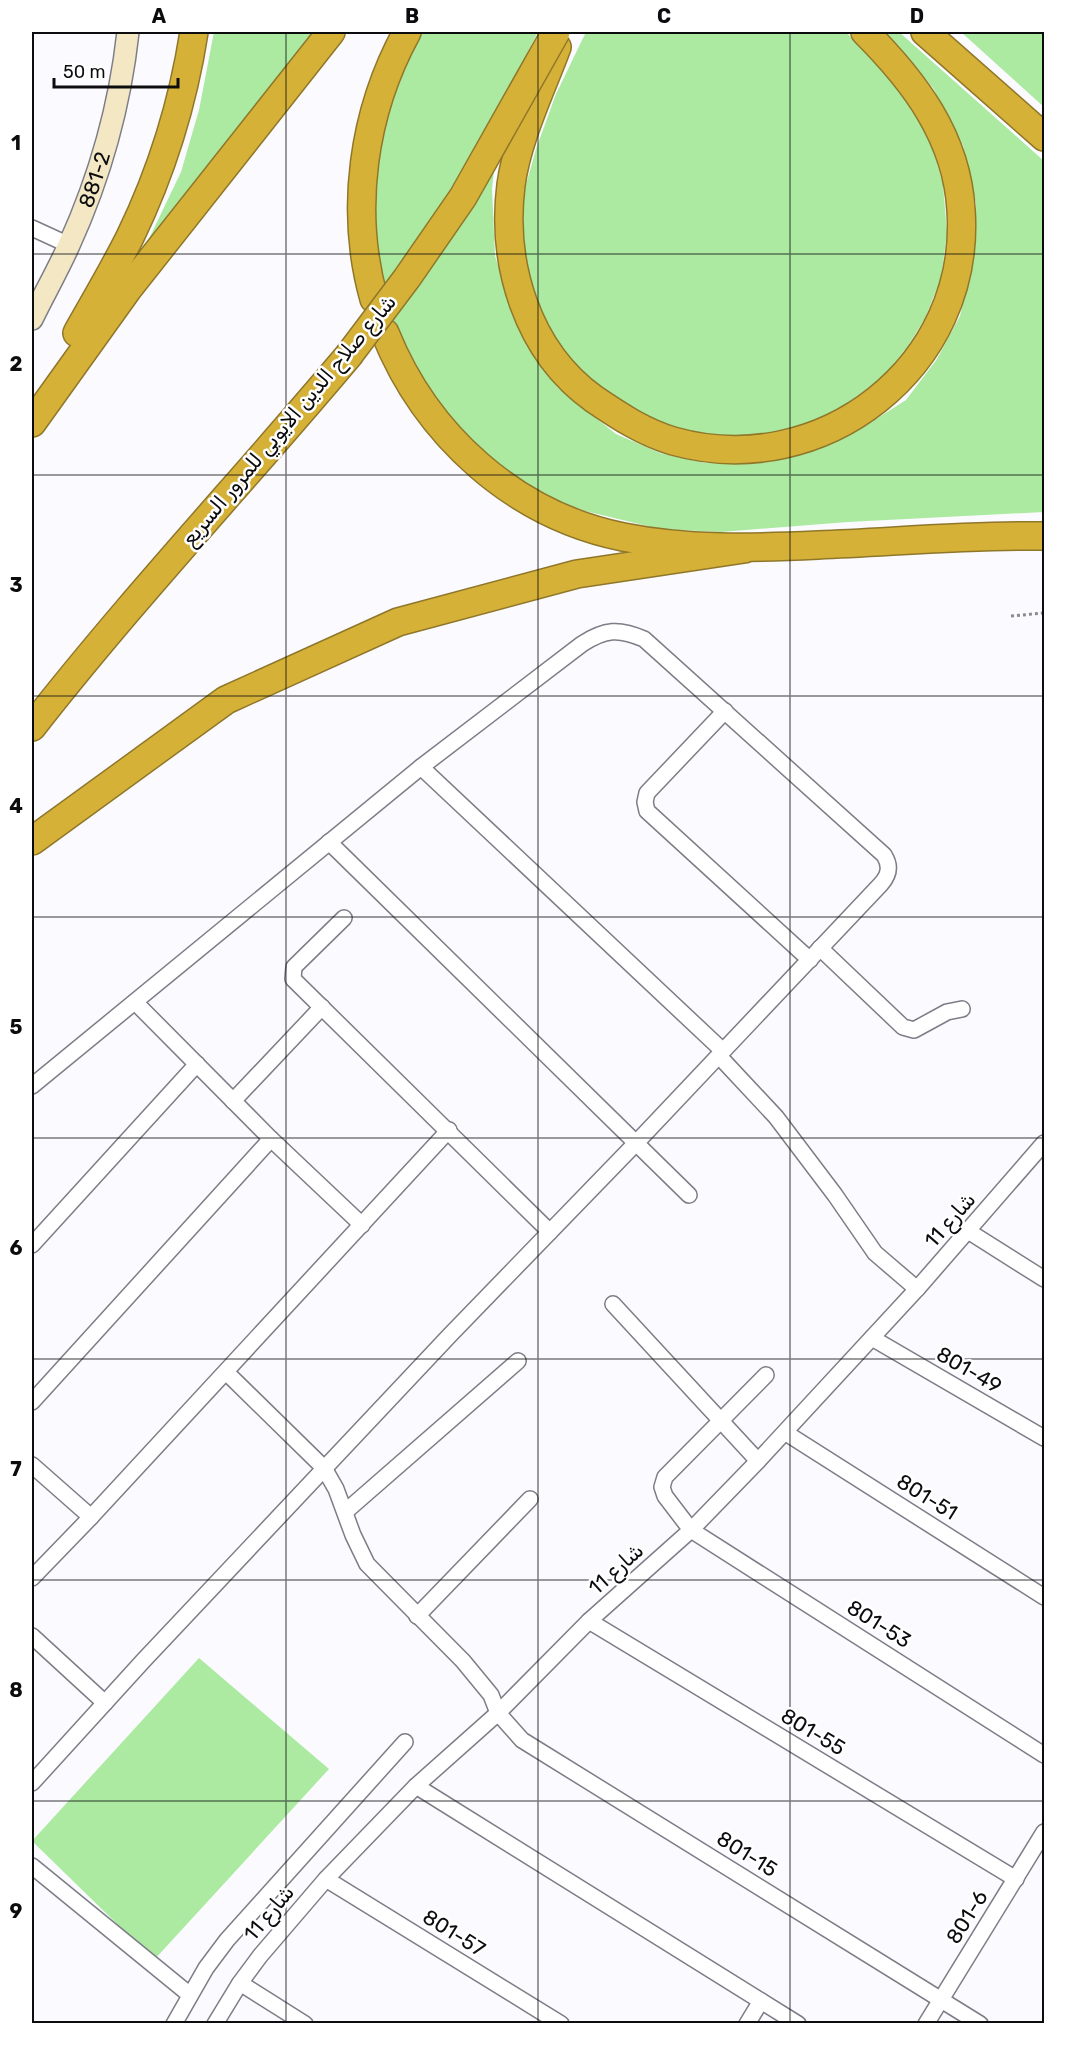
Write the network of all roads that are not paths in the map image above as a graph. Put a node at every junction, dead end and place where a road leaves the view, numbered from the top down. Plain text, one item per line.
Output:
1 (128, 32) edge
2 (194, 32) edge
3 (331, 32) edge
4 (407, 32) edge
5 (556, 32) edge
6 (563, 32) edge
7 (865, 32) edge
8 (925, 32) edge
9 (1044, 137) edge
10 (32, 228) edge
11 (69, 245) junction
12 (374, 300) dead end
13 (32, 319) edge
14 (385, 333) dead end
15 (32, 415) edge
16 (32, 423) edge
17 (1044, 536) edge
18 (744, 549) junction
19 (725, 711) junction
20 (32, 727) edge
21 (420, 767) junction
22 (32, 841) edge
23 (329, 843) junction
24 (344, 918) dead end
25 (820, 948) junction
26 (810, 960) junction
27 (135, 1002) junction
28 (322, 1007) junction
29 (962, 1009) dead end
30 (721, 1053) junction
31 (197, 1064) junction
32 (32, 1086) edge
33 (233, 1101) junction
34 (449, 1130) junction
35 (271, 1139) junction
36 (637, 1142) junction
37 (1044, 1143) edge
38 (689, 1195) dead end
39 (362, 1225) junction
40 (968, 1231) junction
41 (550, 1232) junction
42 (32, 1245) edge
43 (1044, 1279) edge
44 (916, 1289) junction
45 (613, 1304) dead end
46 (872, 1338) junction
47 (518, 1361) dead end
48 (226, 1372) junction
49 (766, 1375) dead end
50 (32, 1402) edge
51 (721, 1421) junction
52 (786, 1433) junction
53 (1044, 1438) edge
54 (758, 1461) junction
55 (32, 1465) edge
56 (324, 1468) junction
57 (530, 1499) dead end
58 (345, 1512) junction
59 (91, 1517) junction
60 (691, 1530) junction
61 (32, 1578) edge
62 (1044, 1597) edge
63 (417, 1616) junction
64 (588, 1621) junction
65 (32, 1636) edge
66 (105, 1703) junction
67 (498, 1713) junction
68 (405, 1742) dead end
69 (1044, 1755) edge
70 (32, 1784) edge
71 (416, 1786) junction
72 (1044, 1835) edge
73 (32, 1866) edge
74 (326, 1878) junction
75 (1016, 1879) junction
76 (240, 1983) junction
77 (190, 1995) junction
78 (941, 1999) junction
79 (761, 2001) junction
80 (174, 2024) edge
81 (215, 2024) edge
82 (305, 2024) edge
83 (561, 2024) edge
84 (747, 2024) edge
85 (798, 2024) edge
86 (926, 2024) edge
87 (981, 2024) edge

1 - 11 street, 881-2
2 - 15 highway
3 - 16 highway
4 - 12 highway
5 - 20 highway, شارع صلاح الدين الايوبي للمرور السريع, bridge
6 - 7 highway
8 - 9 highway
10 - 11 street
11 - 13 street, 881-2
14 - 18 highway
17 - 18 highway
18 - 22 highway
19 - 21 street
19 - 25 street
19 - 26 street
21 - 23 street
21 - 30 street
23 - 27 street
23 - 36 street
24 - 28 street
25 - 26 street
25 - 29 street
26 - 30 street
27 - 31 street
27 - 32 street
28 - 33 street
28 - 34 street
30 - 36 street
30 - 44 street
31 - 33 street
31 - 42 street
33 - 35 street
34 - 39 street
34 - 41 street
35 - 39 street
35 - 50 street
36 - 38 street
36 - 41 street
37 - 40 street, شارع 11
39 - 48 street
40 - 43 street
40 - 44 street, شارع 11
41 - 56 street
44 - 46 street, شارع 11
45 - 51 street
46 - 52 street, شارع 11
46 - 53 street, 801-49
47 - 58 street
48 - 56 street, 801-15
48 - 59 street
49 - 51 street
51 - 54 street
51 - 60 street
52 - 54 street, شارع 11
52 - 62 street, 801-51
54 - 60 street, شارع 11
55 - 59 street
56 - 58 street, 801-15
56 - 66 street
57 - 63 street
58 - 63 street, 801-15
59 - 61 street
60 - 64 street, شارع 11
60 - 69 street, 801-53
63 - 67 street, 801-15
64 - 67 street, شارع 11
64 - 75 street, 801-55
65 - 66 street
66 - 70 street
67 - 71 street, شارع 11
67 - 78 street, 801-15
68 - 77 street
71 - 74 street, شارع 11
71 - 79 street
72 - 75 street, 801-6
73 - 77 street
74 - 76 street, شارع 11
74 - 83 street, 801-57
75 - 78 street, 801-6
76 - 81 street, شارع 11
76 - 82 street
77 - 80 street
78 - 86 street, 801-6
78 - 87 street, 801-15
79 - 84 street
79 - 85 street

